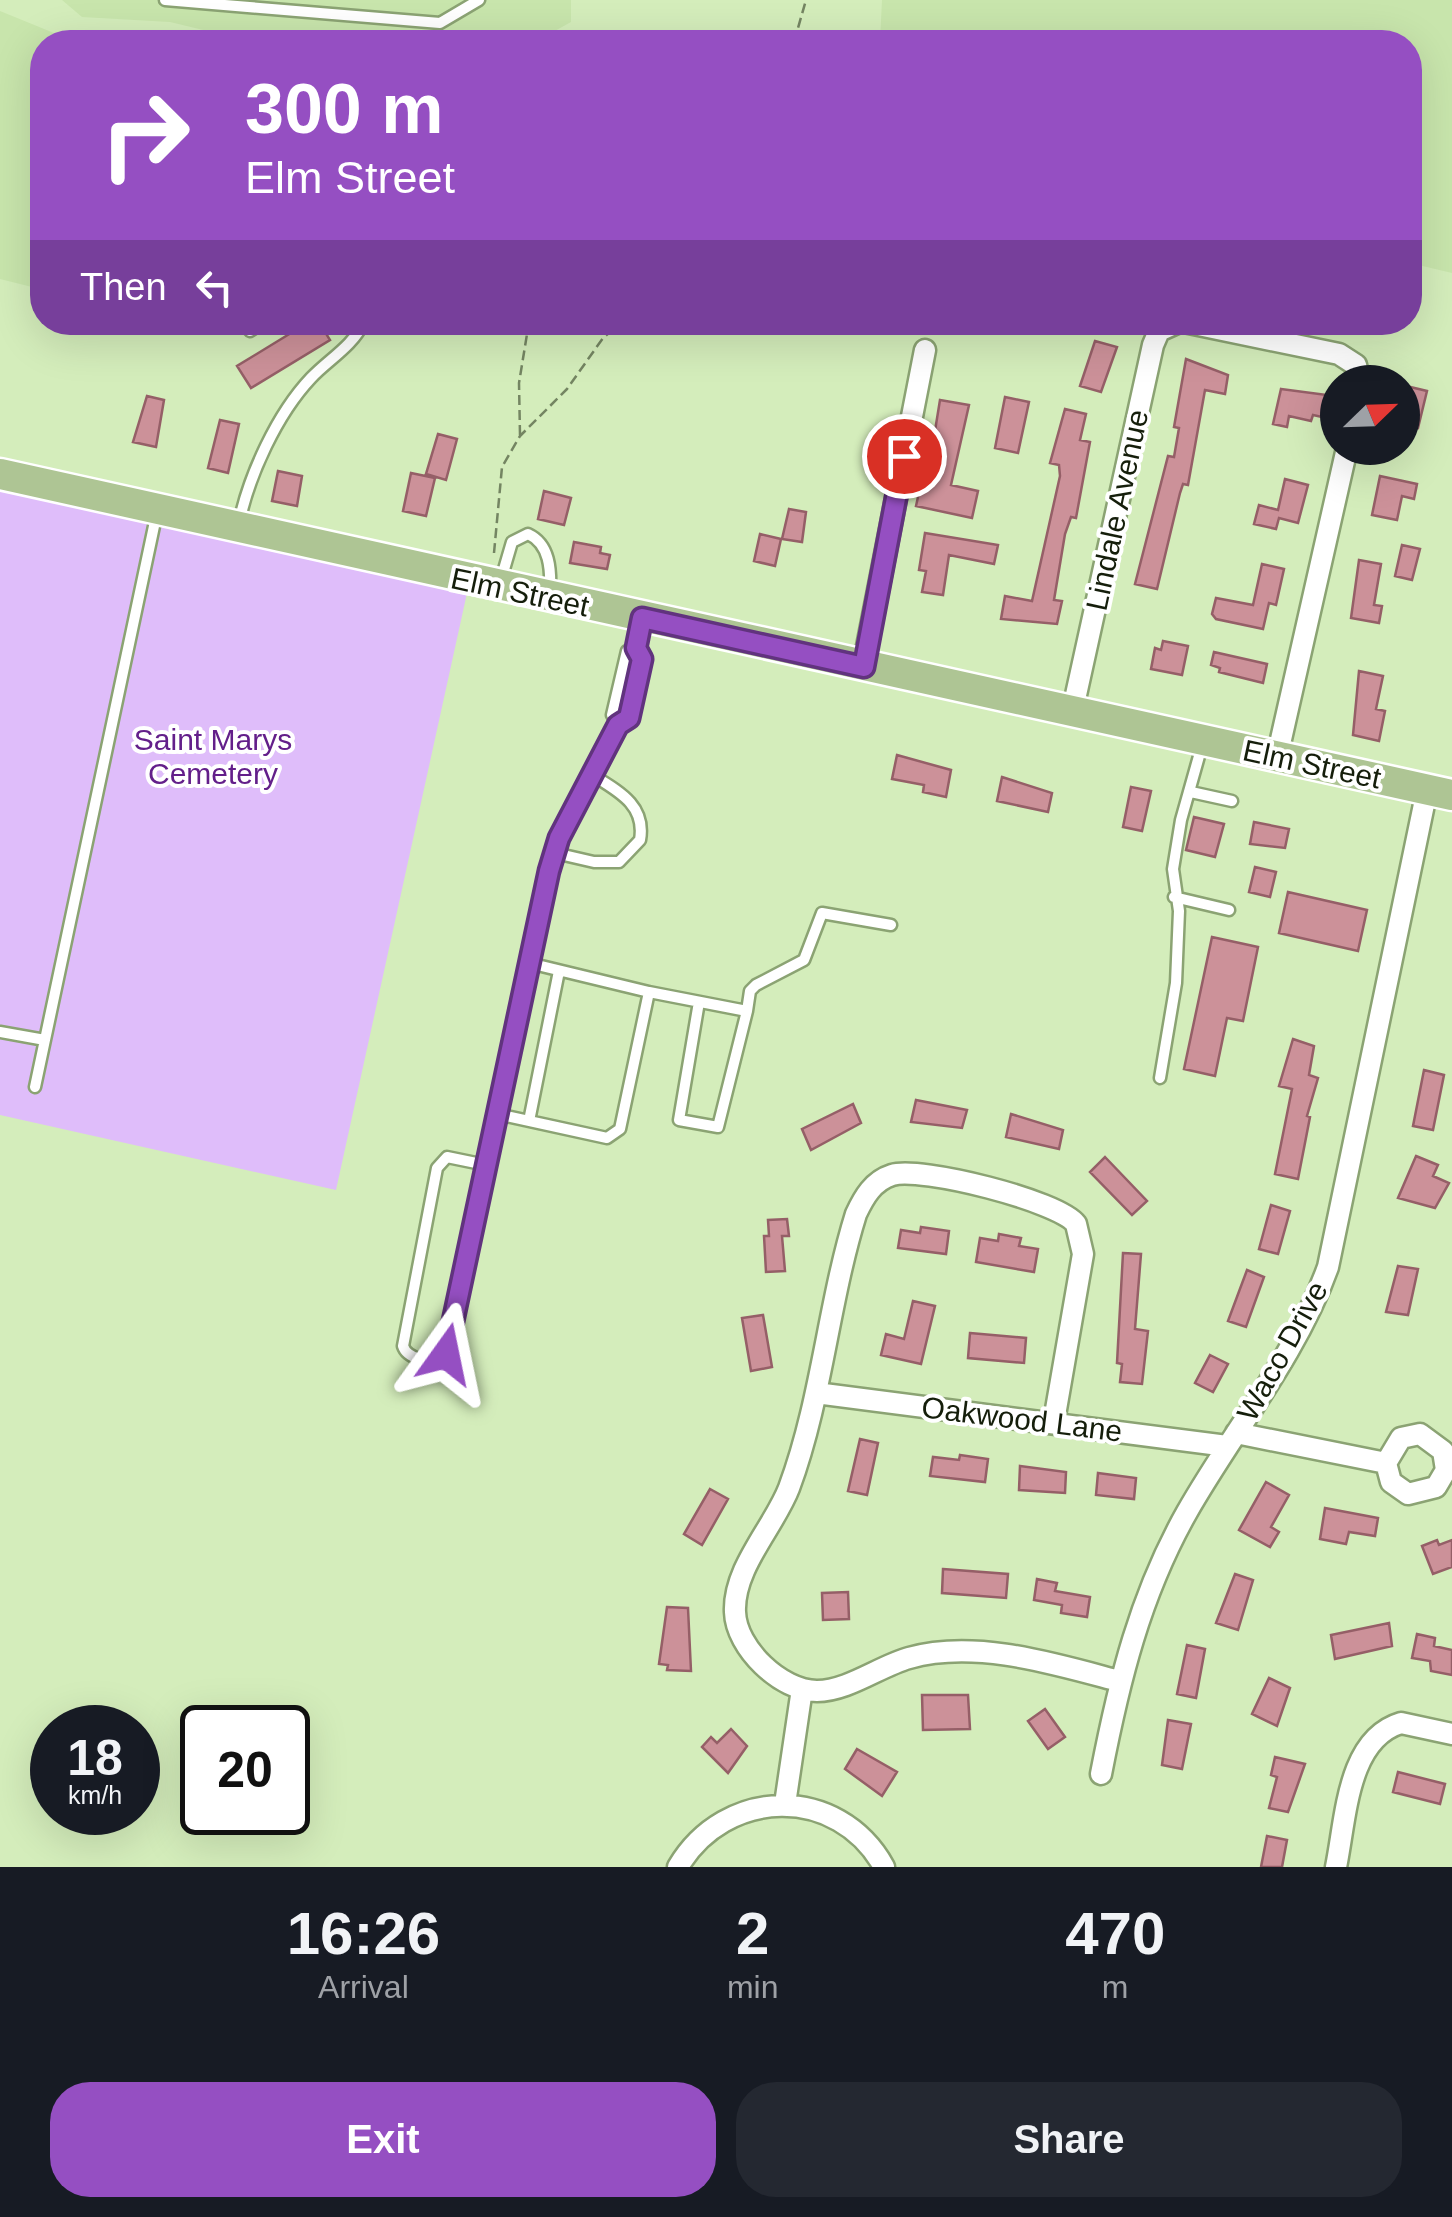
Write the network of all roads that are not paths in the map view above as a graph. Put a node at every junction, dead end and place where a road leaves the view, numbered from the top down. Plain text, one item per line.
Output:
1 (165, 0) edge
2 (479, 0) edge
3 (355, 335) edge
4 (1157, 335) edge
5 (1245, 335) edge
6 (925, 350) dead end
7 (1356, 365) edge
8 (1342, 465) edge
9 (0, 474) edge
10 (157, 510) junction
11 (238, 529) junction
12 (502, 575) junction
13 (550, 598) junction
14 (639, 633) junction
15 (864, 667) junction
16 (1072, 713) junction
17 (1203, 741) junction
18 (1276, 756) junction
19 (594, 776) junction
20 (1191, 792) junction
21 (1440, 792) edge
22 (1232, 801) dead end
23 (554, 853) junction
24 (1174, 897) junction
25 (1228, 910) dead end
26 (892, 925) dead end
27 (529, 963) junction
28 (560, 970) junction
29 (648, 992) junction
30 (699, 1002) junction
31 (746, 1012) junction
32 (0, 1032) edge
33 (45, 1040) junction
34 (1160, 1078) dead end
35 (35, 1087) dead end
36 (497, 1114) junction
37 (529, 1120) junction
38 (486, 1165) junction
39 (816, 1393) junction
40 (1054, 1422) junction
41 (1232, 1440) junction
42 (1386, 1463) dead end
43 (1119, 1680) junction
44 (802, 1689) junction
45 (1452, 1734) edge
46 (1101, 1774) dead end
47 (785, 1804) junction
48 (678, 1867) edge
49 (884, 1867) edge
50 (1336, 1867) edge

1 - 2 lane
3 - 11 lane
4 - 16 street, Lindale Avenue
5 - 7 street, Lindale Avenue
6 - 15 street
8 - 18 street
9 - 10 main road, Elm Street
10 - 11 main road, Elm Street
10 - 33 lane
11 - 12 main road, Elm Street
12 - 13 main road, Elm Street
12 - 13 lane
13 - 14 main road, Elm Street
14 - 15 main road, Elm Street
14 - 19 lane
15 - 16 main road, Elm Street
16 - 17 main road, Elm Street
17 - 18 main road, Elm Street
17 - 20 lane
18 - 21 main road, Elm Street
19 - 23 lane
19 - 23 lane
20 - 22 lane
20 - 24 lane
21 - 41 street, Waco Drive
23 - 27 lane
24 - 25 lane
24 - 34 lane
26 - 31 lane
27 - 28 lane
27 - 36 lane
28 - 29 lane
28 - 37 lane
29 - 30 lane
29 - 37 lane
30 - 31 lane
30 - 31 lane
32 - 33 lane
33 - 35 lane
36 - 37 lane
36 - 38 lane
38 - 38 lane
39 - 40 street, Oakwood Lane
39 - 40 street
39 - 44 street
40 - 41 street, Oakwood Lane
41 - 42 street, Oakwood Lane
41 - 43 street, Waco Drive
43 - 44 street
43 - 46 street, Waco Drive
44 - 47 street
45 - 50 street
47 - 48 street
47 - 49 street

